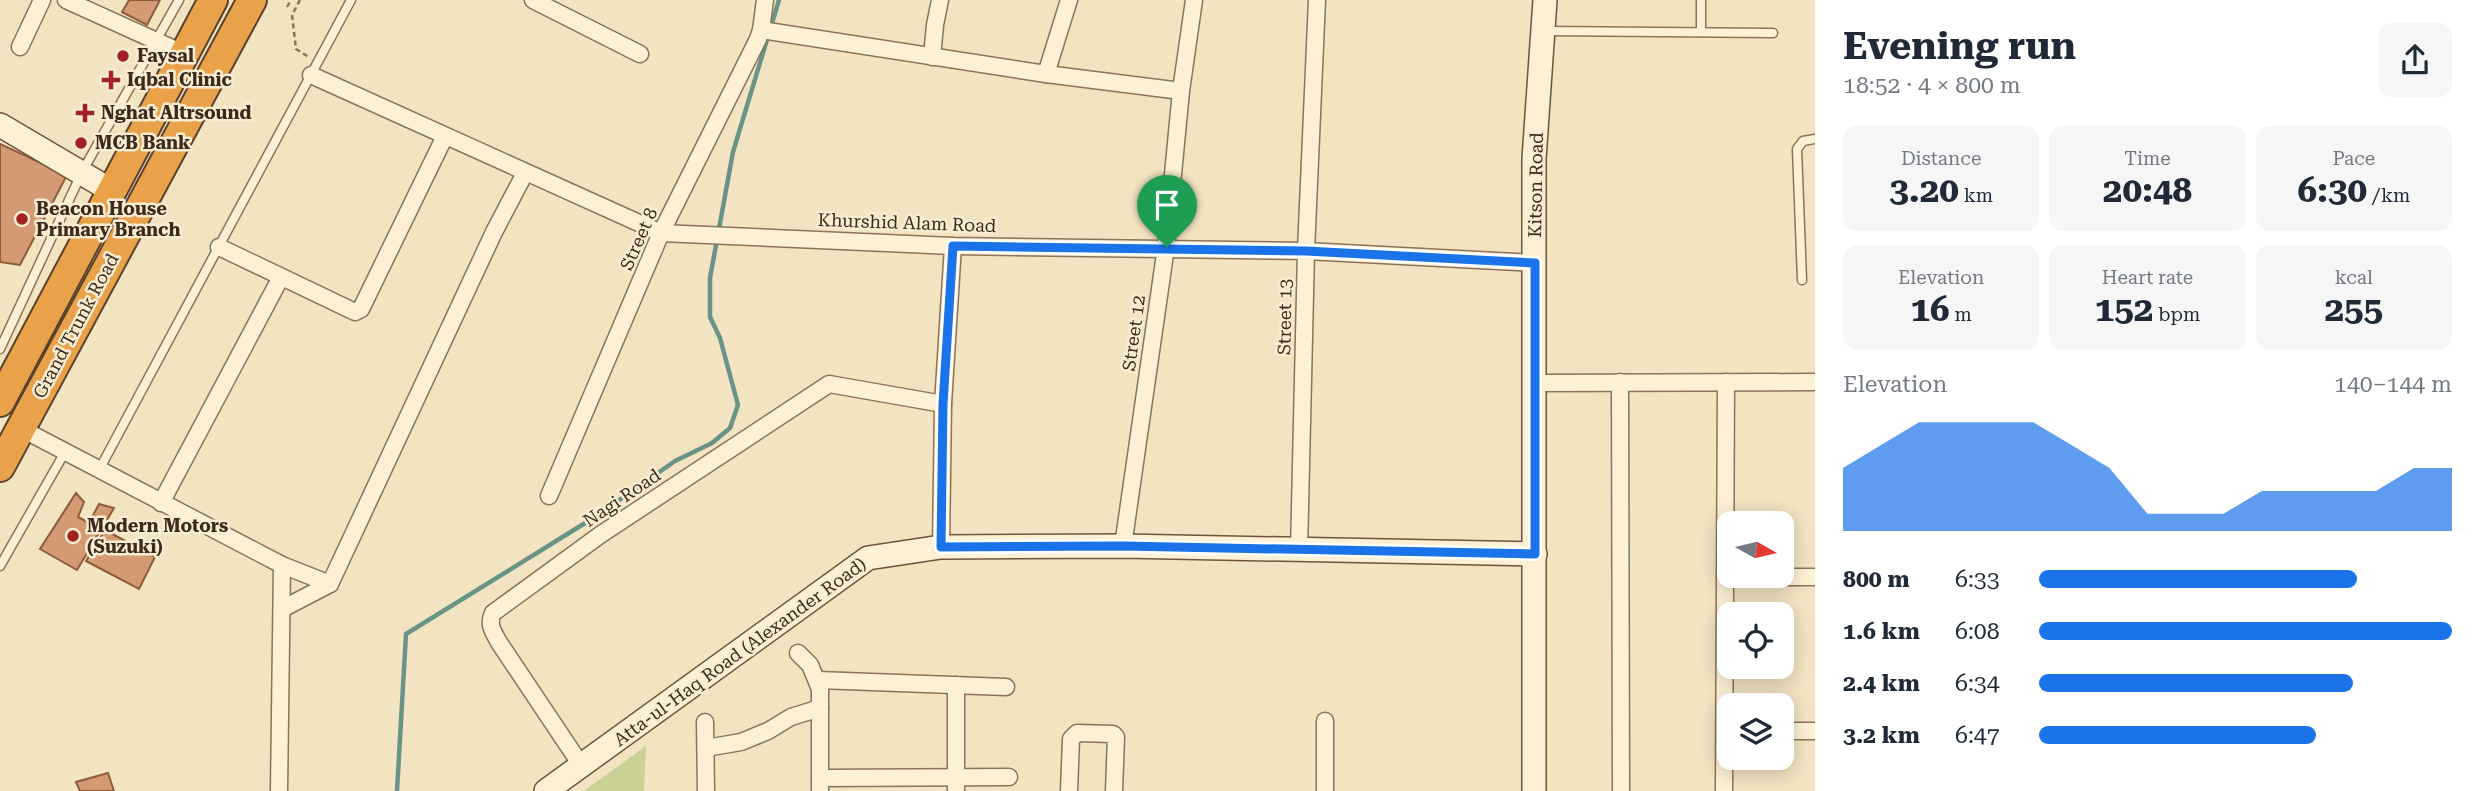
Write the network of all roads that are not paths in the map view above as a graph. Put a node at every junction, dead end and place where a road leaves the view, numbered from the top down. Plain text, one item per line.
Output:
1 (42, 0) edge
2 (66, 0) edge
3 (179, 0) edge
4 (213, 0) edge
5 (251, 0) edge
6 (351, 0) edge
7 (533, 0) edge
8 (765, 0) edge
9 (940, 0) edge
10 (1069, 0) edge
11 (1194, 0) edge
12 (1317, 0) edge
13 (1545, 0) edge
14 (1701, 0) edge
15 (1543, 31) junction
16 (768, 32) junction
17 (1701, 32) junction
18 (1773, 33) dead end
19 (157, 41) junction
20 (20, 47) dead end
21 (184, 54) junction
22 (640, 54) dead end
23 (932, 57) junction
24 (314, 69) junction
25 (1046, 74) junction
26 (1181, 91) junction
27 (0, 125) edge
28 (444, 136) junction
29 (1815, 139) edge
30 (82, 172) junction
31 (525, 173) junction
32 (112, 191) junction
33 (661, 233) junction
34 (953, 246) junction
35 (219, 247) junction
36 (1167, 247) junction
37 (1306, 251) junction
38 (1535, 263) junction
39 (282, 276) junction
40 (1801, 280) dead end
41 (0, 349) edge
42 (1620, 382) junction
43 (1726, 382) junction
44 (1815, 382) edge
45 (1535, 383) junction
46 (3, 389) edge
47 (943, 404) junction
48 (20, 428) junction
49 (65, 452) junction
50 (0, 467) edge
51 (99, 470) junction
52 (548, 496) dead end
53 (161, 503) junction
54 (1725, 511) edge
55 (1123, 546) junction
56 (941, 547) junction
57 (1299, 551) junction
58 (1535, 554) junction
59 (282, 565) junction
60 (0, 566) edge
61 (1794, 577) edge
62 (1815, 577) edge
63 (330, 584) junction
64 (1725, 588) edge
65 (282, 609) junction
66 (798, 653) dead end
67 (818, 680) junction
68 (956, 685) junction
69 (1006, 687) dead end
70 (1727, 693) edge
71 (820, 708) junction
72 (1325, 720) dead end
73 (705, 722) dead end
74 (1794, 731) edge
75 (1815, 731) edge
76 (706, 748) junction
77 (581, 765) junction
78 (1725, 770) edge
79 (1009, 778) dead end
80 (956, 784) edge
81 (820, 785) edge
82 (279, 791) edge
83 (546, 791) edge
84 (706, 791) edge
85 (1069, 791) edge
86 (1114, 791) edge
87 (1325, 791) edge
88 (1534, 791) edge
89 (1622, 791) edge
90 (1724, 791) edge

1 - 20 street
2 - 19 street
3 - 19 lane
4 - 21 highway, Grand Trunk Road
5 - 48 highway, Grand Trunk Road
6 - 24 lane
7 - 22 street
8 - 16 street, Street 8
9 - 23 street
10 - 25 street
11 - 26 street, Street 12
12 - 37 street, Street 13
13 - 15 street, Kitson Road
14 - 17 lane
15 - 17 lane
15 - 38 street, Kitson Road
16 - 23 street
16 - 33 street, Street 8
17 - 18 lane
19 - 21 street
19 - 30 lane
21 - 32 highway, Grand Trunk Road
23 - 25 street
24 - 28 street, Khurshid Alam Road
24 - 35 lane
25 - 26 street
26 - 36 street, Street 12
27 - 30 street
28 - 31 street, Khurshid Alam Road
28 - 39 street
29 - 40 lane
30 - 32 street
30 - 41 lane
31 - 33 street, Khurshid Alam Road
31 - 63 street
32 - 46 highway, Grand Trunk Road
33 - 34 street, Khurshid Alam Road
33 - 52 street, Street 8
34 - 36 street, Khurshid Alam Road
34 - 47 street
35 - 39 street
35 - 51 lane
36 - 37 street, Khurshid Alam Road
36 - 55 street, Street 12
37 - 38 street, Khurshid Alam Road
37 - 57 street, Street 13
38 - 45 street, Kitson Road
39 - 53 street
42 - 43 street
42 - 45 street
42 - 89 street
43 - 44 street
43 - 54 street
45 - 58 street, Kitson Road
47 - 56 street
47 - 77 street, Nagi Road
48 - 49 street
48 - 50 highway, Grand Trunk Road
49 - 51 street
49 - 60 lane
51 - 53 street
53 - 59 street
55 - 56 street, Atta-ul-Haq Road (Alexander Road)
55 - 57 street, Atta-ul-Haq Road (Alexander Road)
56 - 77 street, Atta-ul-Haq Road (Alexander Road)
57 - 58 street, Atta-ul-Haq Road (Alexander Road)
58 - 88 street, Kitson Road
59 - 63 street
59 - 65 street
61 - 62 street
63 - 65 street
64 - 70 street
65 - 82 street
66 - 67 street
67 - 68 street
67 - 71 street
68 - 69 street
68 - 80 street
71 - 76 street
71 - 81 street
72 - 87 street
73 - 76 street
74 - 75 street
76 - 84 street
77 - 83 street, Atta-ul-Haq Road (Alexander Road)
78 - 90 street
79 - 80 street
80 - 81 street
85 - 86 street

